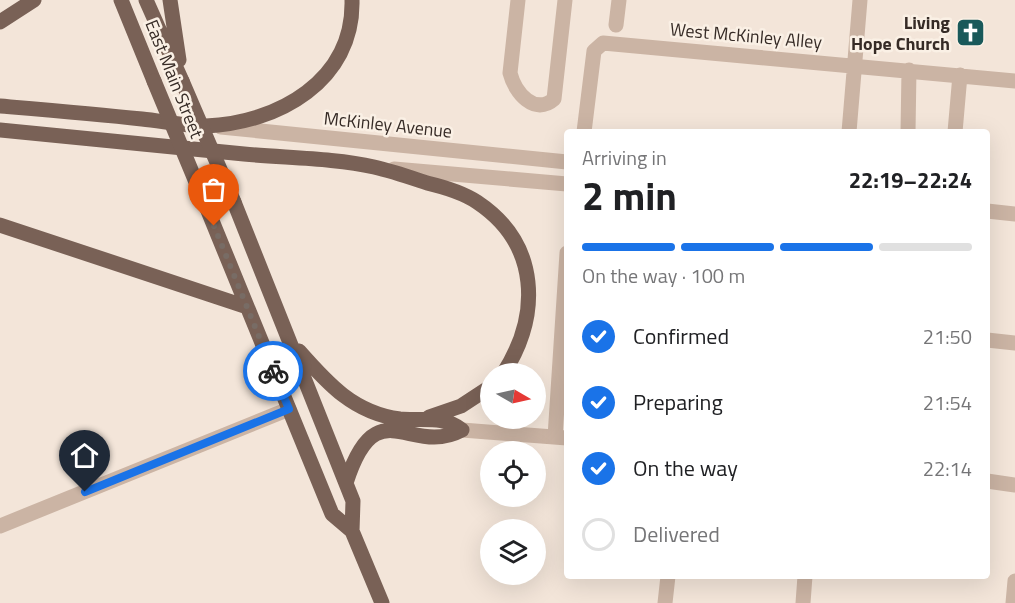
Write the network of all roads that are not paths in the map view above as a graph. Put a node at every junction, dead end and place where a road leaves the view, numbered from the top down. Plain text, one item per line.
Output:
1 (34, 0) edge
2 (121, 0) edge
3 (146, 0) edge
4 (170, 0) edge
5 (352, 0) edge
6 (518, 0) edge
7 (565, 0) edge
8 (619, 0) edge
9 (860, 0) edge
10 (0, 22) edge
11 (616, 25) dead end
12 (855, 65) junction
13 (909, 70) junction
14 (960, 75) junction
15 (182, 81) junction
16 (1015, 81) edge
17 (0, 106) edge
18 (206, 126) junction
19 (584, 129) edge
20 (849, 129) edge
21 (908, 129) edge
22 (955, 129) edge
23 (0, 130) edge
24 (564, 162) edge
25 (373, 167) junction
26 (564, 184) edge
27 (990, 211) edge
28 (1015, 214) edge
29 (0, 225) edge
30 (247, 307) junction
31 (564, 333) edge
32 (990, 340) edge
33 (291, 342) junction
34 (1015, 343) edge
35 (509, 363) edge
36 (480, 394) edge
37 (289, 409) junction
38 (420, 419) junction
39 (462, 430) junction
40 (561, 438) edge
41 (990, 482) edge
42 (346, 483) junction
43 (1015, 484) edge
44 (0, 526) edge
45 (352, 531) junction
46 (668, 579) edge
47 (805, 579) edge
48 (1015, 581) edge
49 (382, 603) edge
50 (665, 603) edge
51 (803, 603) edge
52 (1013, 603) edge

1 - 10 main road
2 - 30 main road, East Main Street, bridge
3 - 15 main road, East Main Street
4 - 15 main road
5 - 18 main road
6 - 7 street
8 - 11 street
9 - 12 street
12 - 13 street, West McKinley Alley
12 - 19 street, West McKinley Alley
12 - 20 street
13 - 14 street, West McKinley Alley
13 - 21 street
14 - 16 street, West McKinley Alley
14 - 22 street
15 - 33 main road, East Main Street, bridge
17 - 18 main road
18 - 24 street, McKinley Avenue
23 - 25 main road
25 - 26 street
25 - 35 main road
27 - 28 street
29 - 30 main road
30 - 37 main road, East Main Street
31 - 40 street
32 - 34 street
33 - 38 main road
33 - 42 main road, East Main Street
36 - 38 main road
37 - 44 street
37 - 45 main road, East Main Street
38 - 39 main road
39 - 40 street
39 - 42 main road
41 - 43 street
42 - 45 main road, East Main Street
45 - 49 main road, East Main Street
46 - 50 street
47 - 51 street
48 - 52 street

